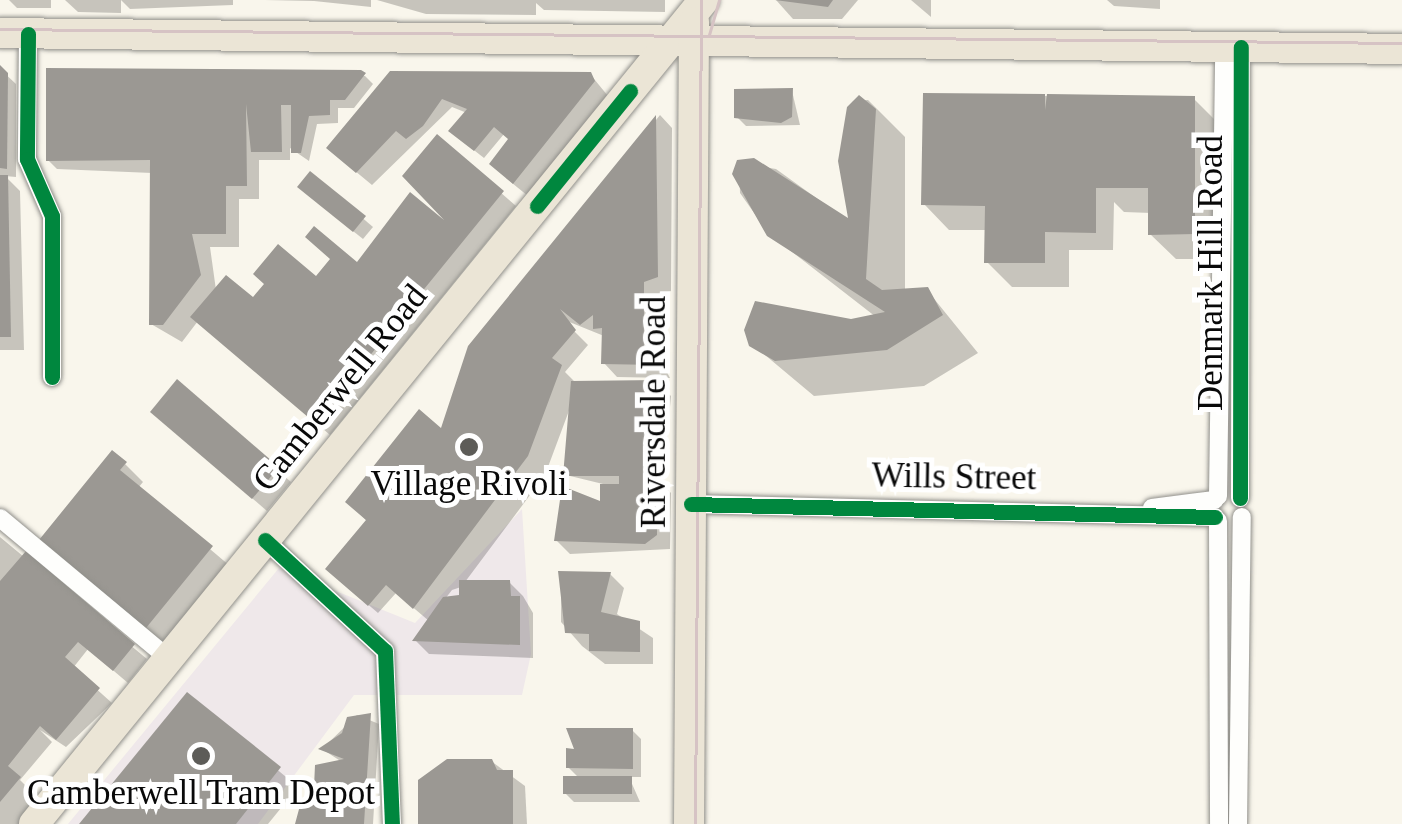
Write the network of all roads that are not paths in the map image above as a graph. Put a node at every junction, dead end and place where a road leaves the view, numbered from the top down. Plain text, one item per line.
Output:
1 (692, 18) edge
2 (14, 33) edge
3 (1233, 47) junction
4 (1402, 49) edge
5 (52, 377) dead end
6 (692, 504) junction
7 (1241, 507) junction
8 (1216, 509) junction
9 (0, 518) edge
10 (264, 540) junction
11 (169, 660) junction
12 (34, 824) edge
13 (392, 824) edge
14 (689, 824) edge
15 (1219, 824) edge
16 (1238, 824) edge

1 - 2 main road
1 - 3 main road
1 - 6 main road, Riversdale Road
1 - 10 main road, Camberwell Road
2 - 5 street
3 - 4 main road
3 - 7 street, Denmark Hill Road
3 - 8 street, Denmark Hill Road
6 - 8 street, Wills Street
6 - 14 main road, Riversdale Road
7 - 8 street, Wills Street
7 - 8 street
7 - 16 street, Denmark Hill Road
8 - 15 street, Denmark Hill Road
9 - 11 street
10 - 11 main road, Camberwell Road
10 - 13 street
11 - 12 main road, Camberwell Road

